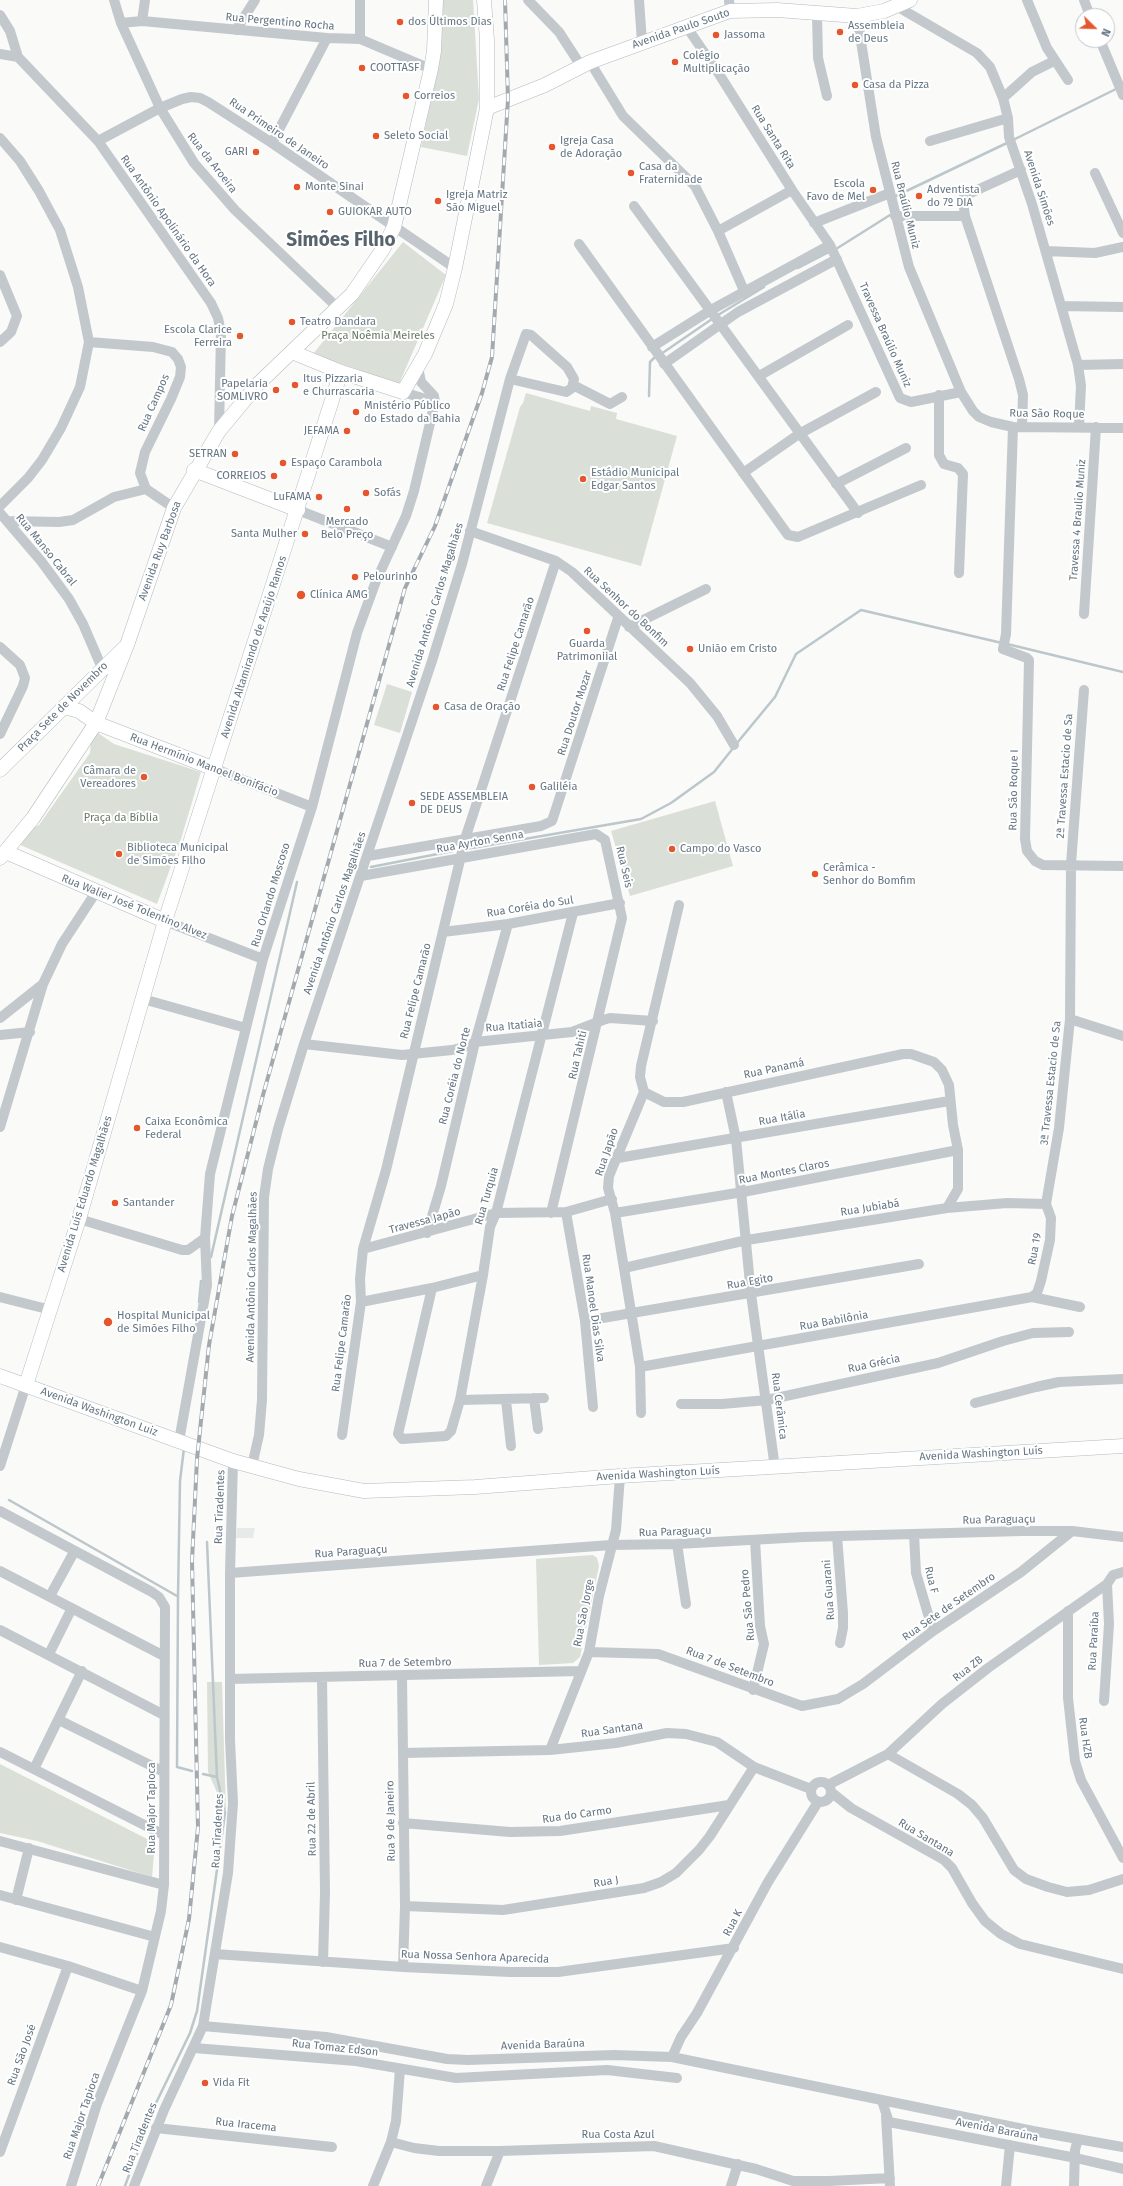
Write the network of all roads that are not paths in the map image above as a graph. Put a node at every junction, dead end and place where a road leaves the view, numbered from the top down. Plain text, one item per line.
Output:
1 (114, 0) edge
2 (145, 0) edge
3 (255, 0) edge
4 (360, 0) edge
5 (436, 0) edge
6 (484, 0) edge
7 (528, 0) edge
8 (639, 0) edge
9 (910, 0) edge
10 (1027, 0) edge
11 (729, 6) edge
12 (898, 6) junction
13 (817, 14) junction
14 (0, 15) edge
15 (857, 16) junction
16 (142, 21) junction
17 (121, 23) junction
18 (686, 26) junction
19 (236, 30) junction
20 (327, 38) junction
21 (360, 39) junction
22 (642, 42) junction
23 (1103, 48) edge
24 (0, 54) edge
25 (18, 57) junction
26 (1054, 61) junction
27 (585, 64) junction
28 (431, 69) junction
29 (1068, 80) dead end
30 (1121, 90) edge
31 (827, 96) dead end
32 (1003, 98) junction
33 (160, 108) junction
34 (488, 108) junction
35 (1008, 118) junction
36 (0, 138) edge
37 (98, 141) junction
38 (930, 141) dead end
39 (272, 143) junction
40 (1021, 170) junction
41 (1096, 173) dead end
42 (792, 190) junction
43 (890, 193) junction
44 (634, 206) dead end
45 (895, 216) junction
46 (965, 216) junction
47 (814, 223) junction
48 (394, 226) junction
49 (718, 231) junction
50 (1123, 233) edge
51 (578, 244) dead end
52 (830, 245) junction
53 (1123, 247) edge
54 (1046, 252) junction
55 (838, 259) junction
56 (455, 268) junction
57 (0, 276) edge
58 (3, 289) edge
59 (745, 293) junction
60 (1062, 306) junction
61 (1123, 307) edge
62 (338, 308) junction
63 (711, 310) junction
64 (720, 323) junction
65 (848, 325) dead end
66 (0, 342) edge
67 (89, 342) junction
68 (652, 347) junction
69 (292, 352) junction
70 (664, 364) junction
71 (1123, 364) edge
72 (1078, 365) junction
73 (418, 367) junction
74 (341, 372) junction
75 (759, 376) junction
76 (510, 379) junction
77 (573, 385) junction
78 (403, 392) junction
79 (876, 392) dead end
80 (961, 392) junction
81 (939, 396) junction
82 (622, 397) dead end
83 (435, 402) junction
84 (1079, 426) junction
85 (1018, 427) junction
86 (1096, 427) junction
87 (1123, 428) edge
88 (219, 431) junction
89 (799, 434) junction
90 (906, 448) dead end
91 (194, 470) junction
92 (743, 473) junction
93 (836, 484) junction
94 (921, 485) dead end
95 (146, 489) junction
96 (0, 506) edge
97 (174, 508) junction
98 (298, 510) junction
99 (0, 513) edge
100 (858, 513) junction
101 (7, 521) junction
102 (470, 531) junction
103 (392, 547) junction
104 (556, 561) junction
105 (959, 573) dead end
106 (706, 589) dead end
107 (1084, 614) dead end
108 (618, 618) junction
109 (629, 627) junction
110 (127, 645) junction
111 (0, 647) edge
112 (102, 668) junction
113 (1084, 690) dead end
114 (64, 706) junction
115 (96, 723) junction
116 (0, 734) edge
117 (734, 744) dead end
118 (215, 768) junction
119 (0, 770) edge
120 (312, 807) junction
121 (555, 816) joint
122 (603, 837) joint
123 (465, 839) junction
124 (3, 855) edge
125 (368, 856) junction
126 (461, 857) junction
127 (1071, 864) junction
128 (1123, 866) edge
129 (361, 876) junction
130 (96, 892) junction
131 (620, 902) junction
132 (680, 905) dead end
133 (573, 913) junction
134 (165, 921) junction
135 (508, 924) junction
136 (443, 932) junction
137 (263, 959) junction
138 (43, 984) junction
139 (143, 999) junction
140 (0, 1018) edge
141 (1070, 1019) junction
142 (598, 1021) junction
143 (653, 1021) junction
144 (246, 1028) junction
145 (30, 1032) junction
146 (0, 1035) edge
147 (1123, 1036) edge
148 (540, 1037) junction
149 (475, 1042) junction
150 (304, 1044) junction
151 (413, 1054) junction
152 (644, 1092) junction
153 (726, 1092) junction
154 (949, 1100) junction
155 (0, 1127) edge
156 (736, 1139) junction
157 (958, 1150) junction
158 (618, 1158) junction
159 (743, 1192) junction
160 (612, 1199) junction
161 (1046, 1204) junction
162 (947, 1208) junction
163 (566, 1212) junction
164 (496, 1213) junction
165 (551, 1213) junction
166 (615, 1213) junction
167 (79, 1219) junction
168 (427, 1233) junction
169 (205, 1238) junction
170 (747, 1240) junction
171 (363, 1249) junction
172 (919, 1264) dead end
173 (624, 1268) junction
174 (483, 1275) junction
175 (432, 1288) junction
176 (751, 1294) junction
177 (0, 1297) edge
178 (1032, 1297) junction
179 (361, 1302) junction
180 (1080, 1307) dead end
181 (51, 1310) junction
182 (631, 1314) junction
183 (585, 1321) junction
184 (1069, 1332) dead end
185 (759, 1347) junction
186 (640, 1367) junction
187 (0, 1376) edge
188 (1123, 1379) edge
189 (26, 1385) junction
190 (460, 1400) junction
191 (506, 1400) junction
192 (766, 1400) junction
193 (975, 1403) dead end
194 (681, 1404) dead end
195 (594, 1407) dead end
196 (641, 1414) dead end
197 (538, 1429) dead end
198 (342, 1435) dead end
199 (188, 1444) junction
200 (511, 1446) dead end
201 (1123, 1446) edge
202 (233, 1461) junction
203 (0, 1466) edge
204 (252, 1466) junction
205 (775, 1468) junction
206 (620, 1476) junction
207 (0, 1510) edge
208 (1072, 1531) junction
209 (914, 1534) junction
210 (837, 1536) junction
211 (1122, 1537) edge
212 (755, 1540) junction
213 (677, 1544) junction
214 (611, 1545) junction
215 (74, 1552) junction
216 (0, 1571) edge
217 (1123, 1572) edge
218 (230, 1573) junction
219 (1107, 1584) junction
220 (50, 1596) junction
221 (686, 1604) dead end
222 (72, 1608) junction
223 (1068, 1611) junction
224 (0, 1630) edge
225 (933, 1631) junction
226 (840, 1643) dead end
227 (589, 1652) junction
228 (49, 1654) junction
229 (164, 1656) junction
230 (82, 1671) junction
231 (580, 1671) junction
232 (402, 1676) junction
233 (322, 1677) junction
234 (230, 1679) junction
235 (753, 1690) junction
236 (838, 1699) joint
237 (1104, 1700) dead end
238 (164, 1715) junction
239 (59, 1720) junction
240 (550, 1750) junction
241 (0, 1752) edge
242 (403, 1754) junction
243 (888, 1754) junction
244 (754, 1767) junction
245 (34, 1769) junction
246 (164, 1772) junction
247 (811, 1789) junction
248 (830, 1789) junction
249 (818, 1802) junction
250 (729, 1805) junction
251 (403, 1823) junction
252 (164, 1835) junction
253 (0, 1841) edge
254 (28, 1848) junction
255 (1123, 1858) edge
256 (1123, 1879) edge
257 (164, 1886) junction
258 (0, 1895) edge
259 (16, 1900) junction
260 (405, 1906) junction
261 (155, 1937) junction
262 (0, 1947) edge
263 (734, 1948) junction
264 (215, 1954) junction
265 (324, 1962) junction
266 (68, 1966) junction
267 (403, 1967) junction
268 (1123, 1969) edge
269 (142, 1991) junction
270 (203, 2026) junction
271 (194, 2048) junction
272 (672, 2057) junction
273 (400, 2069) junction
274 (677, 2078) dead end
275 (882, 2101) junction
276 (886, 2116) junction
277 (156, 2128) junction
278 (1078, 2139) junction
279 (391, 2142) junction
280 (1010, 2145) junction
281 (332, 2147) dead end
282 (1123, 2147) edge
283 (500, 2151) junction
284 (0, 2152) edge
285 (1076, 2158) junction
286 (738, 2164) junction
287 (1123, 2169) edge
288 (890, 2182) edge
289 (71, 2186) edge
290 (134, 2186) edge
291 (373, 2186) edge
292 (486, 2186) edge
293 (731, 2186) edge
294 (1006, 2186) edge
295 (1074, 2186) edge

1 - 17 street, Rua da Aroeira
2 - 16 street
3 - 19 street
4 - 21 street
5 - 28 main road, Avenida Ruy Barbosa
6 - 34 main road
7 - 27 street
8 - 22 street
9 - 12 main road, Avenida Paulo Souto
10 - 26 street
11 - 13 main road, Avenida Paulo Souto
11 - 18 main road, Avenida Paulo Souto
12 - 15 main road, Avenida Paulo Souto
12 - 32 street, Avenida Simões
13 - 15 main road, Avenida Paulo Souto
13 - 31 street
14 - 25 street, Rua Antônio Apolinário da Hora
15 - 43 street, Rua Braúlio Muniz
16 - 17 street, Rua Pergentino Rocha
16 - 19 street, Rua Pergentino Rocha
17 - 33 street, Rua da Aroeira
18 - 22 main road, Avenida Paulo Souto
18 - 42 street, Rua Santa Rita
19 - 20 street, Rua Pergentino Rocha
20 - 21 street, Rua Pergentino Rocha
20 - 39 street
21 - 28 street, Rua Pergentino Rocha
22 - 27 main road, Avenida Paulo Souto
23 - 30 street
24 - 25 street
25 - 37 street, Rua Antônio Apolinário da Hora
26 - 29 street
26 - 32 street
27 - 34 main road, Avenida Paulo Souto
27 - 49 street
28 - 48 main road, Avenida Ruy Barbosa
32 - 35 street, Avenida Simões
33 - 37 street, Rua Primeiro de Janeiro
33 - 39 street, Rua Primeiro de Janeiro
33 - 62 street, Rua da Aroeira
34 - 56 main road
35 - 38 street
35 - 40 street, Avenida Simões
36 - 67 street
37 - 88 street, Rua Antônio Apolinário da Hora
39 - 48 street, Rua Primeiro de Janeiro
40 - 46 street
40 - 54 street, Avenida Simões
41 - 50 street
42 - 47 street, Rua Santa Rita
42 - 49 street
43 - 45 street, Rua Braúlio Muniz
43 - 47 street
44 - 63 street
45 - 46 street
45 - 80 street, Rua Braúlio Muniz
46 - 85 street
47 - 52 street, Travessa Braúlio Muniz
48 - 56 street, Rua Primeiro de Janeiro
48 - 62 main road, Avenida Ruy Barbosa
49 - 59 street
51 - 68 street
52 - 55 street, Travessa Braúlio Muniz
52 - 59 street
53 - 54 street
54 - 60 street, Avenida Simões
55 - 64 street
55 - 81 street, Travessa Braúlio Muniz
56 - 73 main road
57 - 58 street
58 - 66 street
59 - 63 street
60 - 61 street
60 - 72 street, Avenida Simões
62 - 69 main road, Avenida Ruy Barbosa
63 - 64 street
63 - 68 street
64 - 70 street
64 - 75 street
65 - 75 street
67 - 95 street, Rua Campos
67 - 96 street
68 - 70 street
69 - 74 main road
69 - 88 main road, Avenida Ruy Barbosa
70 - 92 street
71 - 72 street
72 - 84 street, Avenida Simões
73 - 78 main road
73 - 83 street
74 - 78 main road
74 - 98 main road, Avenida Altamirando de Araújo Ramos
75 - 89 street
76 - 77 street
76 - 77 street, Avenida Antônio Carlos Magalhães
76 - 102 street, Avenida Antônio Carlos Magalhães
77 - 82 street
78 - 83 street
79 - 89 street
80 - 81 street, Travessa Braúlio Muniz
80 - 85 street, Rua São Roque
81 - 105 street
83 - 103 street
84 - 85 street, Rua São Roque
84 - 86 street, Rua São Roque
85 - 127 street, Rua São Roque I
86 - 87 street, Rua São Roque
86 - 107 street, Travessa 4 Braulio Muniz
88 - 91 main road, Avenida Ruy Barbosa
89 - 92 street
89 - 93 street
90 - 93 street
91 - 97 main road, Avenida Ruy Barbosa
91 - 98 main road
92 - 100 street
93 - 100 street
94 - 100 street
95 - 97 street
95 - 101 street
97 - 110 main road, Avenida Ruy Barbosa
98 - 103 street
98 - 118 main road, Avenida Altamirando de Araújo Ramos
99 - 101 street, Rua Manso Cabral
101 - 112 street, Rua Manso Cabral
102 - 104 street, Rua Senhor do Bonfim
102 - 125 street, Avenida Antônio Carlos Magalhães
103 - 120 street, Rua Orlando Moscoso
104 - 108 street, Rua Senhor do Bonfim
104 - 123 street, Rua Felipe Camarão
106 - 109 street
108 - 109 street, Rua Senhor do Bonfim
108 - 121 street, Rua Doutor Mozar
109 - 117 street, Rua Senhor do Bonfim
110 - 112 main road, Praça Sete de Novembro
110 - 115 main road, Avenida Ruy Barbosa
111 - 116 street
112 - 114 main road, Praça Sete de Novembro
113 - 127 street, 2ª Travessa Estacio de Sa
114 - 115 main road, Rua Hermínio Manoel Bonifácio
114 - 119 main road, Praça Sete de Novembro
115 - 118 main road, Rua Hermínio Manoel Bonifácio
115 - 124 main road, Avenida Ruy Barbosa
118 - 120 street, Rua Hermínio Manoel Bonifácio
118 - 134 main road, Avenida Altamirando de Araújo Ramos
120 - 137 street, Rua Orlando Moscoso
121 - 123 street, Rua Ayrton Senna
122 - 126 street, Rua Ayrton Senna
122 - 131 street, Rua Seis
123 - 125 street, Rua Ayrton Senna
123 - 126 street, Rua Felipe Camarão
124 - 130 main road, Rua Walier José Tolentino Alvez
125 - 129 street, Avenida Antônio Carlos Magalhães
126 - 129 street, Rua Ayrton Senna
126 - 136 street, Rua Felipe Camarão
127 - 128 street, Rua São Roque I
127 - 141 street, 3ª Travessa Estacio de Sa
129 - 150 street, Avenida Antônio Carlos Magalhães
130 - 134 main road, Rua Walier José Tolentino Alvez
130 - 138 street
131 - 133 street, Rua Coréia do Sul
131 - 142 street, Rua Tahiti
132 - 143 street
133 - 135 street, Rua Coréia do Sul
133 - 148 street, Rua Turquia
134 - 137 street, Rua Walier José Tolentino Alvez
134 - 139 main road, Avenida Luís Eduardo Magalhães
135 - 136 street, Rua Coréia do Sul
135 - 149 street, Rua Coréia do Norte
136 - 151 street, Rua Felipe Camarão
137 - 144 street, Rua Orlando Moscoso
138 - 140 street
138 - 145 street
139 - 144 street
139 - 167 main road, Avenida Luís Eduardo Magalhães
141 - 147 street
141 - 161 street, 3ª Travessa Estacio de Sa
142 - 143 street, Rua Itatiaia
142 - 148 street, Rua Itatiaia
142 - 165 street, Rua Tahiti
143 - 152 street
144 - 169 street, Rua Orlando Moscoso
145 - 146 street
145 - 155 street
148 - 149 street, Rua Itatiaia
148 - 164 street, Rua Turquia
149 - 151 street, Rua Itatiaia
149 - 168 street, Rua Coréia do Norte
150 - 151 street, Rua Itatiaia
150 - 204 street, Avenida Antônio Carlos Magalhães
151 - 171 street, Rua Felipe Camarão
152 - 153 street, Rua Panamá
152 - 158 street, Rua Japão
153 - 154 street, Rua Panamá
153 - 156 street, Rua Cerâmica
154 - 156 street, Rua Itália
154 - 157 street
156 - 158 street, Rua Itália
156 - 159 street, Rua Cerâmica
157 - 159 street, Rua Montes Claros
157 - 162 street
158 - 160 street, Rua Japão
159 - 166 street, Rua Montes Claros
159 - 170 street, Rua Cerâmica
160 - 163 street, Travessa Japão
160 - 166 street, Rua Japão
161 - 162 street
161 - 178 street, Rua 19
162 - 170 street, Rua Jubiabá
163 - 165 street, Travessa Japão
163 - 183 street, Rua Manoel Dias Silva
164 - 165 street, Travessa Japão
164 - 168 street, Travessa Japão
164 - 174 street, Rua Turquia
166 - 173 street, Rua Japão
167 - 169 street
167 - 181 main road, Avenida Luís Eduardo Magalhães
168 - 171 street, Travessa Japão
169 - 199 street, Rua Orlando Moscoso
170 - 173 street, Rua Jubiabá
170 - 176 street, Rua Cerâmica
171 - 179 street, Rua Felipe Camarão
172 - 176 street, Rua Egito
173 - 182 street, Rua Japão
174 - 175 street
174 - 190 street, Rua Turquia
175 - 179 street
175 - 190 street, Rua Turquia
176 - 182 street, Rua Egito
176 - 185 street, Rua Cerâmica
177 - 181 street
178 - 180 street
178 - 185 street, Rua Babilônia
179 - 198 street, Rua Felipe Camarão
181 - 189 main road, Avenida Luís Eduardo Magalhães
182 - 183 street, Rua Egito
182 - 186 street, Rua Japão
183 - 195 street, Rua Manoel Dias Silva
184 - 192 street, Rua Grécia
185 - 186 street, Rua Babilônia
185 - 192 street, Rua Cerâmica
186 - 196 street, Rua Japão
187 - 189 main road, Avenida Washington Luiz
188 - 193 street
189 - 199 main road, Avenida Washington Luiz
189 - 203 street, Avenida Luís Eduardo Magalhães
190 - 191 street
191 - 197 street
191 - 200 street
192 - 194 street, Rua Grécia
192 - 205 street, Rua Cerâmica
199 - 202 main road, Avenida Washington Luís
201 - 205 main road, Avenida Washington Luís
202 - 204 main road, Avenida Washington Luís
202 - 218 street, Rua Tiradentes
204 - 206 main road, Avenida Washington Luís
205 - 206 main road, Avenida Washington Luís
206 - 214 street, Rua São Jorge
207 - 215 street, Rua Major Tapioca
208 - 209 street, Rua Paraguaçu
208 - 211 street, Rua Paraguaçu
208 - 225 street, Rua Sete de Setembro
209 - 210 street, Rua Paraguaçu
209 - 225 street, Rua F
210 - 212 street, Rua Paraguaçu
210 - 226 street, Rua Guarani
212 - 213 street, Rua Paraguaçu
212 - 235 street, Rua São Pedro
213 - 214 street, Rua Paraguaçu
213 - 221 street
214 - 218 street, Rua Paraguaçu
214 - 227 street, Rua São Jorge
215 - 220 street
215 - 229 street, Rua Major Tapioca
216 - 220 street
217 - 219 street, Rua ZB
218 - 234 street, Rua Tiradentes
219 - 223 street, Rua ZB
219 - 237 street, Rua Paraíba
220 - 222 street
222 - 228 street
222 - 229 street
223 - 243 street, Rua ZB
223 - 255 street, Rua HZB
224 - 228 street
225 - 236 street, Rua Sete de Setembro
227 - 231 street, Rua São Jorge
227 - 235 street, Rua 7 de Setembro
228 - 230 street
229 - 238 street, Rua Major Tapioca
230 - 238 street
230 - 239 street
231 - 232 street, Rua 7 de Setembro
231 - 240 street, Rua São Jorge
232 - 233 street, Rua 7 de Setembro
232 - 242 street, Rua 9 de Janeiro
233 - 234 street, Rua 7 de Setembro
233 - 265 street, Rua 22 de Abril
234 - 264 street, Rua Tiradentes
235 - 236 street, Rua 7 de Setembro
238 - 246 street, Rua Major Tapioca
239 - 245 street
239 - 246 street
240 - 242 street, Rua Santana
240 - 244 street, Rua Santana
241 - 245 street
242 - 251 street, Rua 9 de Janeiro
243 - 248 street, Rua ZB
243 - 256 street
244 - 247 street, Rua Santana
244 - 250 street, Rua J
245 - 252 street
246 - 252 street, Rua Major Tapioca
247 - 248 street
247 - 249 street
248 - 249 street
248 - 268 street, Rua Santana
249 - 263 street, Rua K
250 - 251 street, Rua do Carmo
250 - 260 street, Rua J
251 - 260 street, Rua 9 de Janeiro
252 - 257 street, Rua Major Tapioca
253 - 254 street
254 - 257 street
254 - 259 street
257 - 261 street, Rua Major Tapioca
258 - 259 street
259 - 261 street
260 - 267 street, Rua 9 de Janeiro
261 - 269 street, Rua Major Tapioca
262 - 266 street
263 - 267 street, Rua Nossa Senhora Aparecida
263 - 272 street, Rua K
264 - 265 street, Rua Nossa Senhora Aparecida
264 - 270 street, Rua Tiradentes
265 - 267 street, Rua Nossa Senhora Aparecida
266 - 269 street
266 - 284 street, Rua São José
269 - 289 street, Rua Major Tapioca
270 - 271 street, Rua Tiradentes
270 - 272 street, Avenida Baraúna
271 - 273 street, Rua Tomaz Edson
271 - 277 street, Rua Tiradentes
272 - 275 street, Avenida Baraúna
273 - 274 street, Rua Tomaz Edson
273 - 279 street
275 - 276 street
275 - 278 street, Avenida Baraúna
276 - 280 street, Avenida Baraúna
276 - 288 street
277 - 281 street, Rua Iracema
277 - 290 street, Rua Tiradentes
278 - 282 street, Avenida Baraúna
278 - 285 street
279 - 283 street, Rua Costa Azul
279 - 291 street
280 - 285 street, Avenida Baraúna
280 - 294 street
283 - 286 street, Rua Costa Azul
283 - 292 street
285 - 287 street, Avenida Baraúna
285 - 295 street
286 - 288 street, Rua Costa Azul
286 - 293 street

